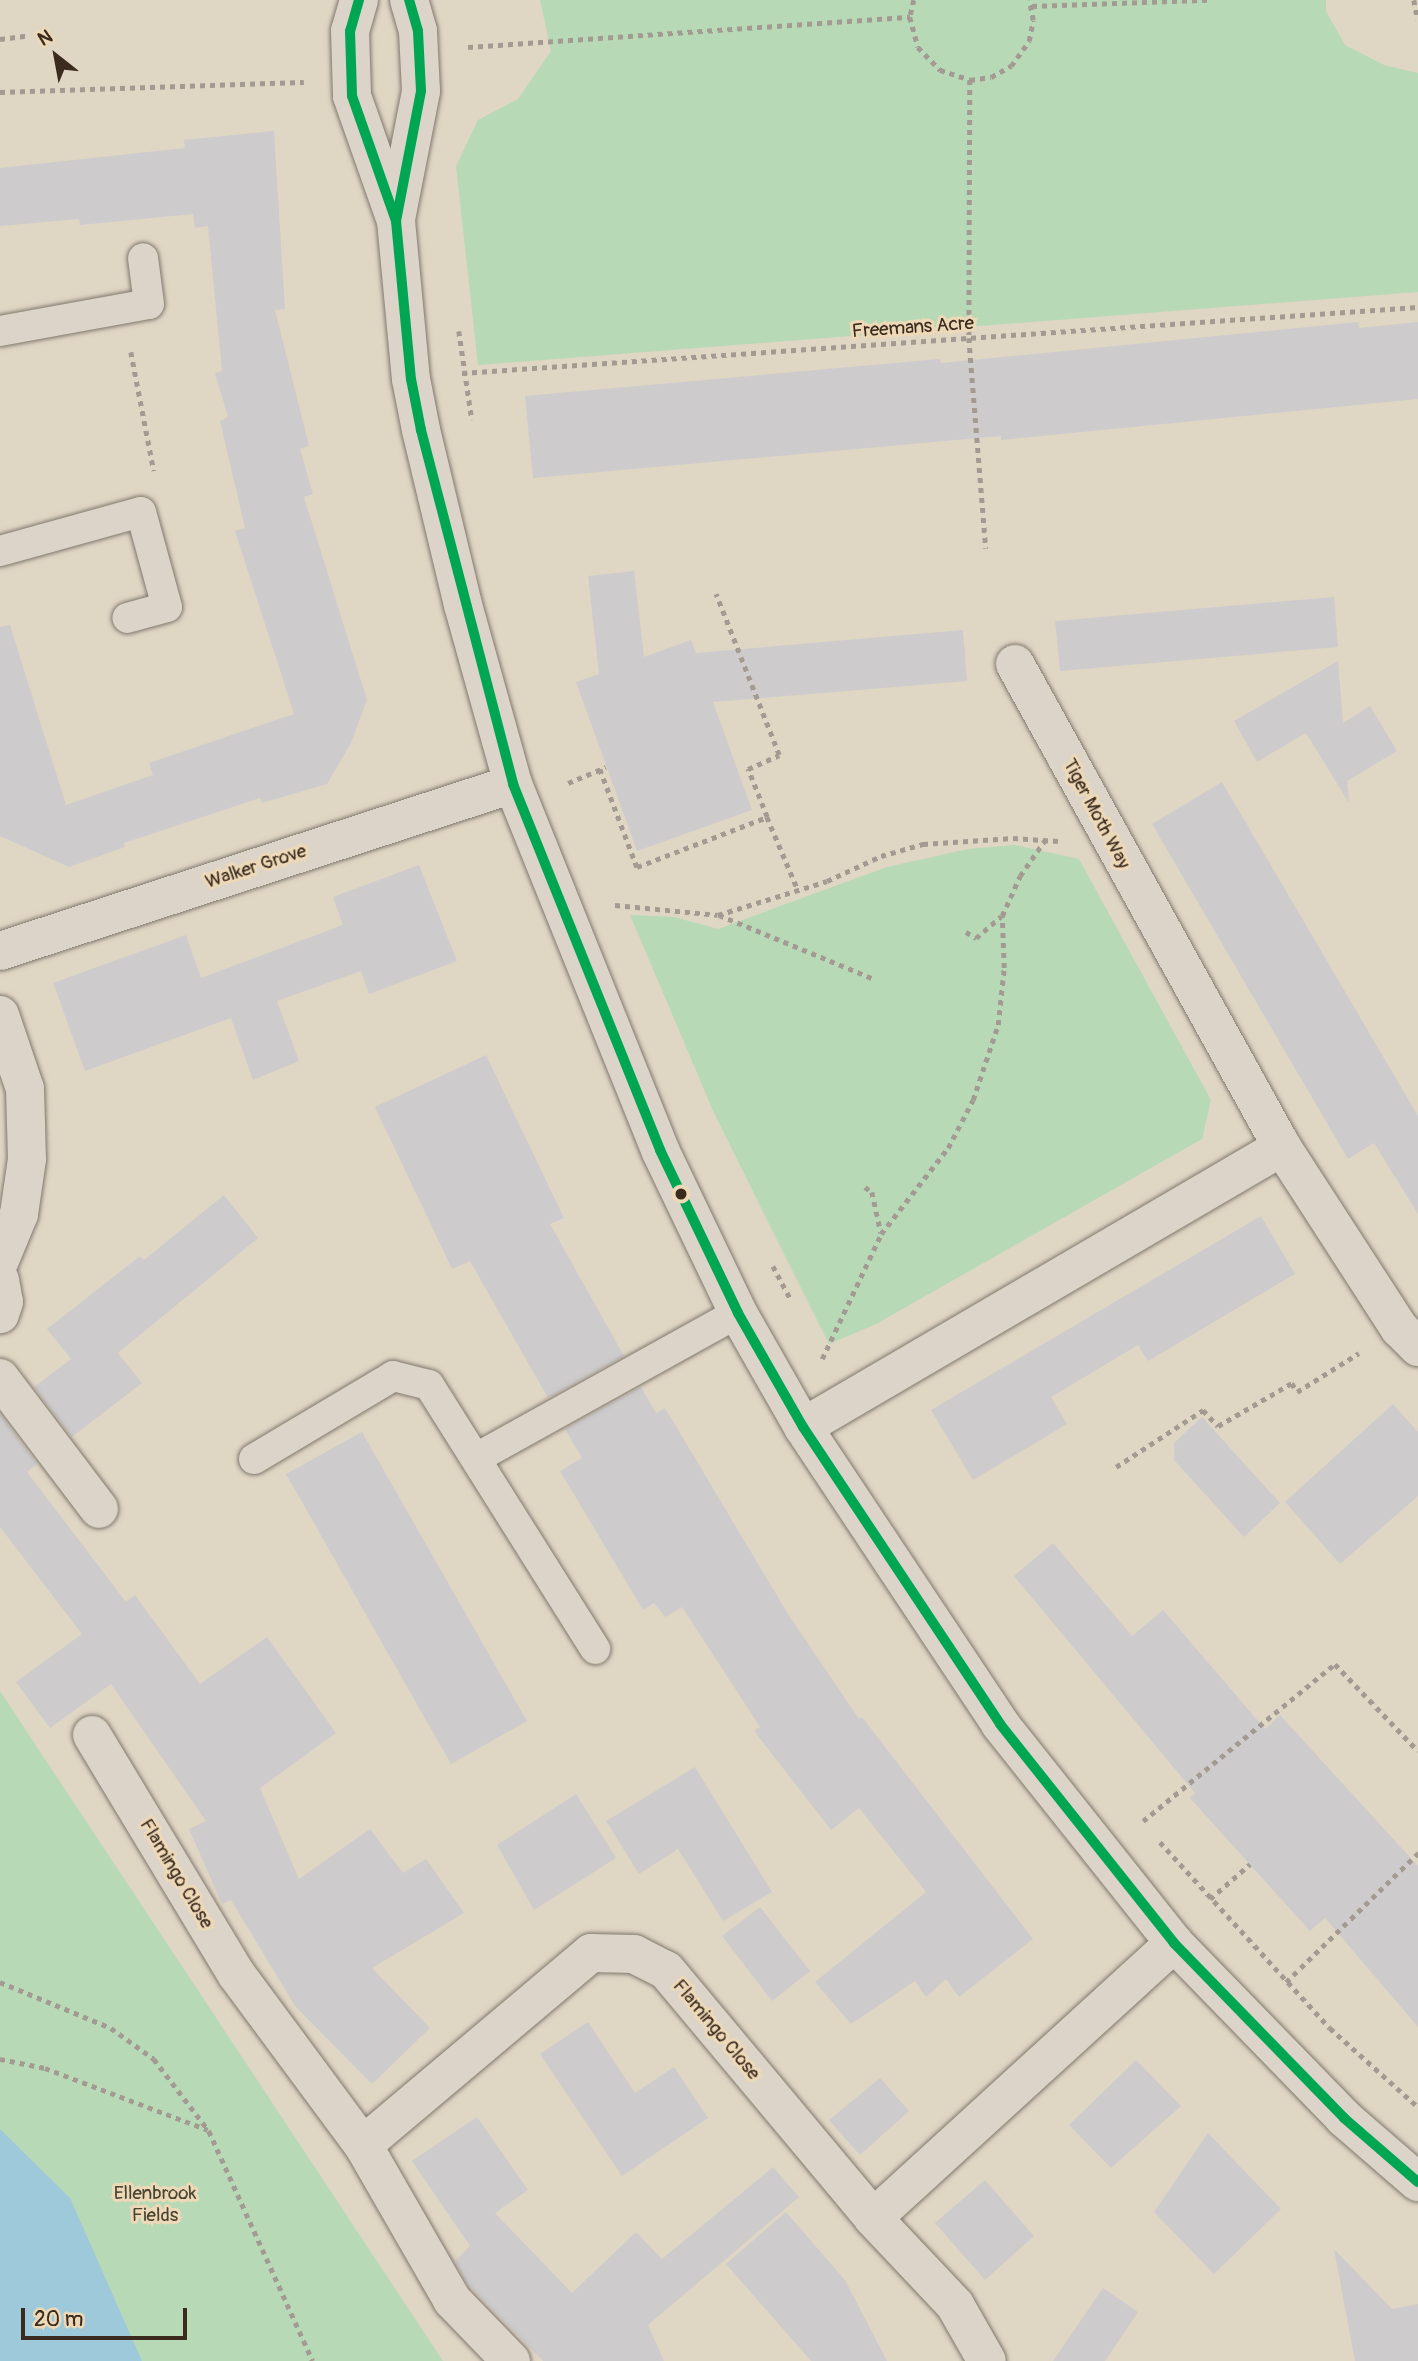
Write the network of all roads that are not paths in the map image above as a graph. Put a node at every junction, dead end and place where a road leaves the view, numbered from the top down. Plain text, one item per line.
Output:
1 (359, 0) edge
2 (409, 0) edge
3 (396, 221) junction
4 (143, 258) dead end
5 (0, 331) edge
6 (0, 551) edge
7 (127, 618) dead end
8 (1015, 664) dead end
9 (513, 784) junction
10 (0, 951) edge
11 (0, 1014) edge
12 (1282, 1147) junction
13 (0, 1260) edge
14 (0, 1280) edge
15 (738, 1313) junction
16 (0, 1314) edge
17 (1408, 1338) edge
18 (0, 1378) edge
19 (803, 1427) junction
20 (478, 1457) junction
21 (254, 1459) dead end
22 (99, 1509) dead end
23 (595, 1650) dead end
24 (92, 1735) dead end
25 (1174, 1943) junction
26 (363, 2145) junction
27 (1418, 2182) edge
28 (873, 2218) junction
29 (510, 2361) edge
30 (987, 2361) edge

1 - 3 street
2 - 3 street
3 - 9 street
4 - 5 lane
6 - 7 lane
8 - 12 street, Tiger Moth Way
9 - 10 street, Walker Grove
9 - 15 street
11 - 13 street
12 - 17 street, Tiger Moth Way
12 - 19 street
14 - 16 street
15 - 19 street
15 - 20 lane
18 - 22 street
19 - 25 street
20 - 21 lane
20 - 23 lane
24 - 26 street, Flamingo Close
25 - 27 street
25 - 28 street
26 - 28 street, Flamingo Close
26 - 29 street, Flamingo Close
28 - 30 street, Flamingo Close

